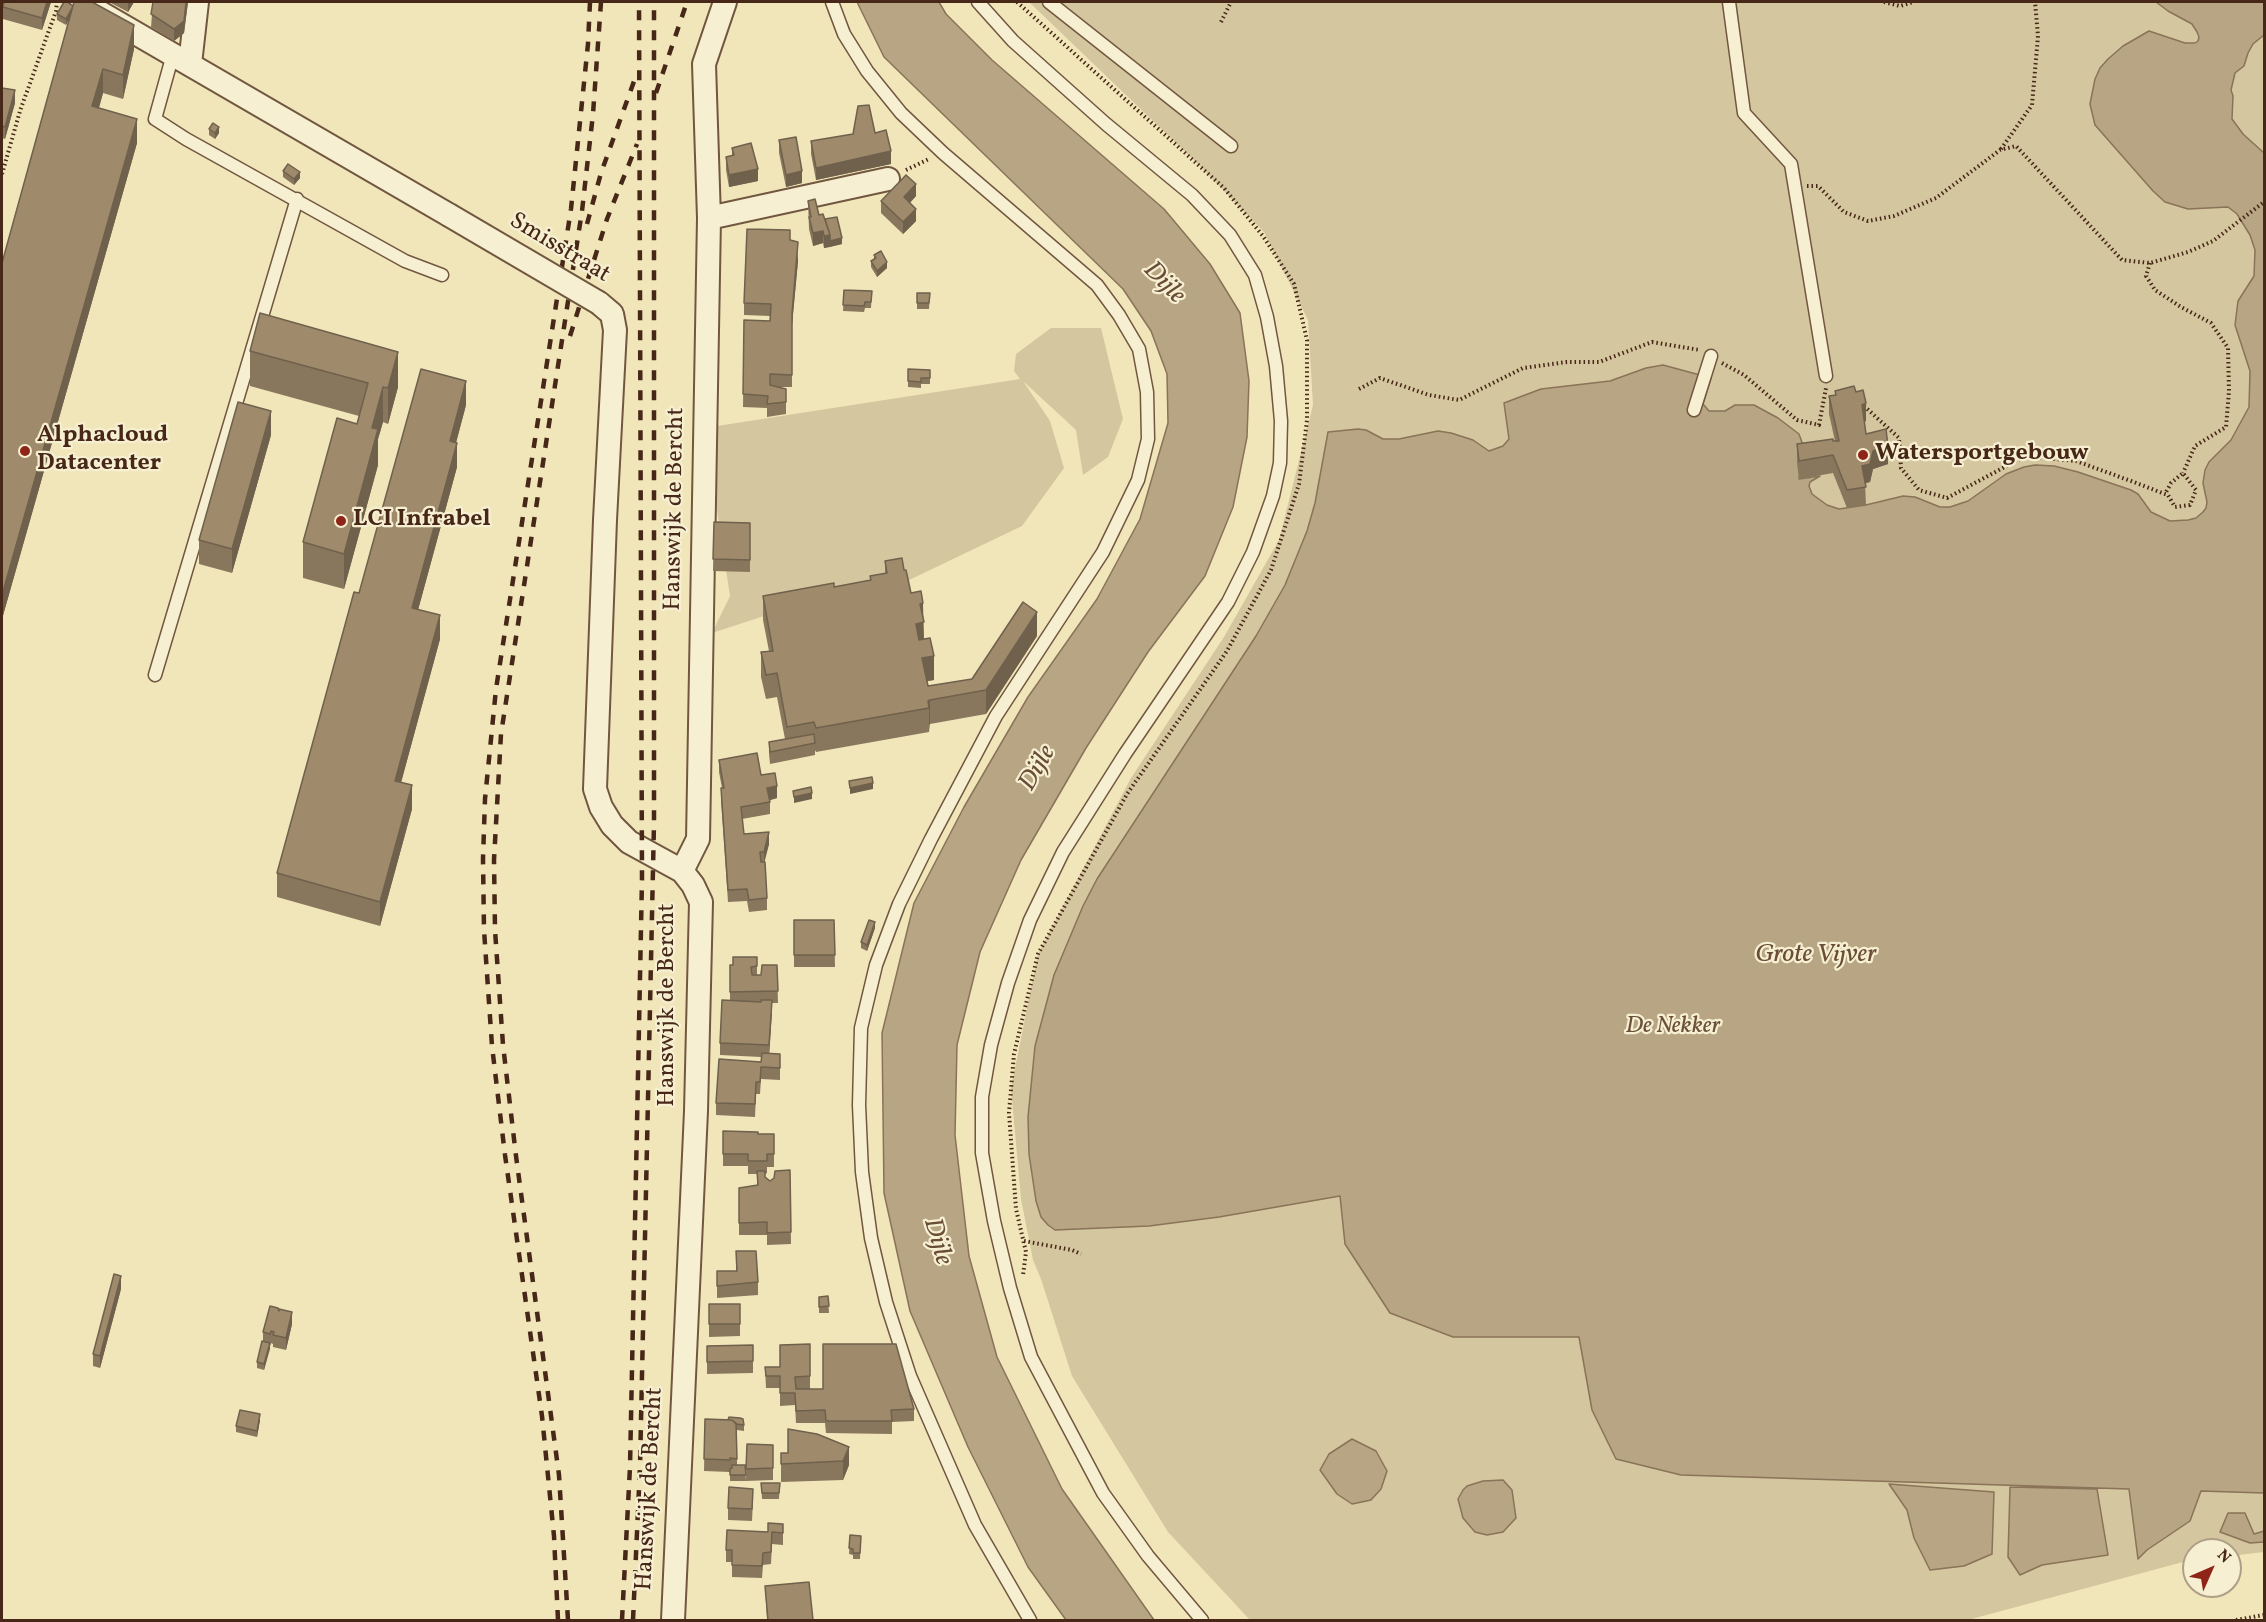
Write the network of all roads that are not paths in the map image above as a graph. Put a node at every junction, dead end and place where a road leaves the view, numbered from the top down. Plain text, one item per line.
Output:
1 (82, 2) edge
2 (197, 2) edge
3 (726, 2) edge
4 (832, 2) edge
5 (978, 2) edge
6 (1049, 2) edge
7 (1729, 2) edge
8 (182, 59) junction
9 (1231, 146) dead end
10 (888, 179) road end
11 (297, 199) junction
12 (709, 218) junction
13 (442, 275) dead end
14 (1711, 356) road end
15 (1826, 376) road end
16 (1694, 410) dead end
17 (155, 675) dead end
18 (682, 871) junction
19 (673, 1620) edge
20 (1030, 1620) edge
21 (1202, 1620) edge

1 - 8 street, Smisstraat
2 - 8 street
3 - 12 street, Hanswijk de Bercht
4 - 20 lane
5 - 21 lane
6 - 9 lane
7 - 15 lane
8 - 11 lane
8 - 18 street, Smisstraat, bridge
10 - 12 street
11 - 13 lane
11 - 17 lane
12 - 18 street, Hanswijk de Bercht
14 - 16 lane
18 - 19 street, Hanswijk de Bercht

